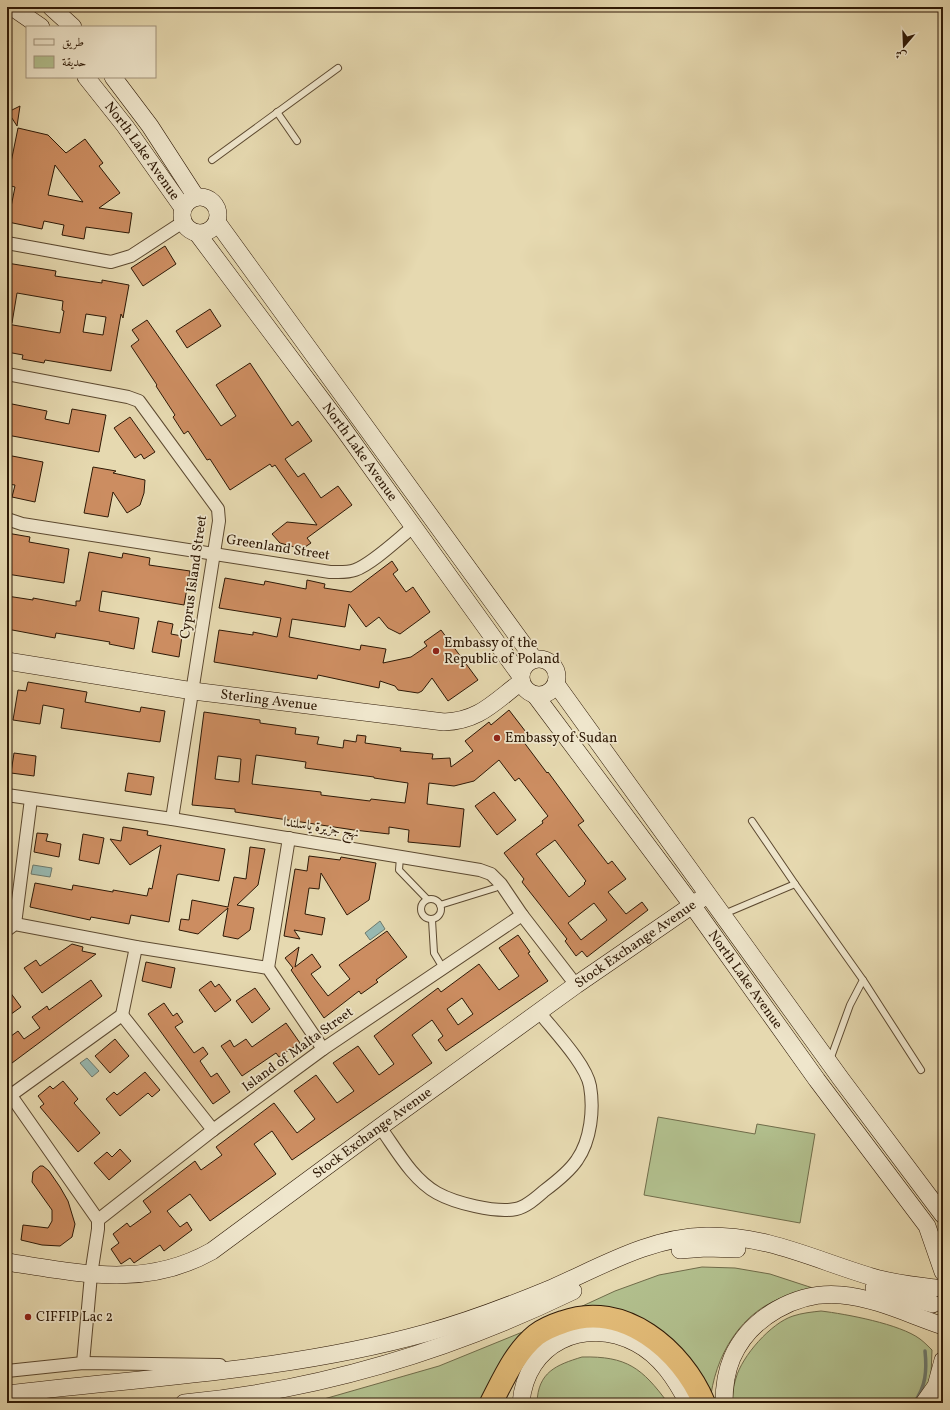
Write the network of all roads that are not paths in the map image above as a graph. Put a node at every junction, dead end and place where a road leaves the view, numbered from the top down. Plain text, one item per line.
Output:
1 (12, 7) edge
2 (51, 7) edge
3 (40, 26) edge
4 (72, 26) edge
5 (338, 68) dead end
6 (87, 78) edge
7 (114, 78) edge
8 (277, 112) junction
9 (297, 141) dead end
10 (212, 160) dead end
11 (196, 197) junction
12 (183, 215) junction
13 (217, 222) junction
14 (197, 232) junction
15 (7, 243) edge
16 (7, 374) edge
17 (7, 519) edge
18 (413, 527) junction
19 (214, 554) junction
20 (534, 659) junction
21 (7, 661) edge
22 (521, 679) junction
23 (556, 684) junction
24 (193, 691) junction
25 (535, 695) junction
26 (7, 795) edge
27 (31, 798) junction
28 (172, 818) junction
29 (752, 821) dead end
30 (289, 838) junction
31 (400, 857) junction
32 (501, 884) junction
33 (795, 884) junction
34 (707, 894) junction
35 (427, 899) junction
36 (440, 905) junction
37 (692, 905) junction
38 (522, 915) junction
39 (722, 915) junction
40 (432, 920) junction
41 (11, 927) edge
42 (136, 947) junction
43 (268, 968) junction
44 (443, 968) junction
45 (863, 980) junction
46 (576, 985) junction
47 (539, 1012) junction
48 (122, 1015) junction
49 (323, 1049) junction
50 (829, 1063) junction
51 (921, 1070) dead end
52 (9, 1093) edge
53 (380, 1127) junction
54 (213, 1130) junction
55 (943, 1215) edge
56 (98, 1220) junction
57 (7, 1262) edge
58 (943, 1273) edge
59 (90, 1275) junction
60 (934, 1296) junction
61 (606, 1324) junction
62 (943, 1327) edge
63 (943, 1360) edge
64 (83, 1363) junction
65 (269, 1365) junction
66 (7, 1371) edge
67 (7, 1394) edge
68 (184, 1403) edge
69 (490, 1403) edge
70 (521, 1403) edge
71 (688, 1403) edge
72 (704, 1403) edge
73 (724, 1403) edge
74 (924, 1403) edge

1 - 3 main road
2 - 4 main road
5 - 8 lane
6 - 12 main road, North Lake Avenue
7 - 11 main road, North Lake Avenue
8 - 9 lane
8 - 10 lane
11 - 12 main road
11 - 13 main road
12 - 14 main road
12 - 15 street
13 - 14 main road
13 - 20 main road, North Lake Avenue
14 - 18 main road, North Lake Avenue
16 - 19 street, Cyprus Island Street
17 - 19 street, Greenland Street
18 - 19 street, Greenland Street
18 - 22 main road, North Lake Avenue
19 - 24 street, Cyprus Island Street
20 - 22 main road
20 - 23 main road
21 - 24 main road, Sterling Avenue
22 - 24 main road, Sterling Avenue
22 - 25 main road
23 - 25 main road
23 - 34 main road, North Lake Avenue
24 - 28 street, Cyprus Island Street
25 - 37 main road, North Lake Avenue
26 - 27 street, نهج جزيرة ياسلندا
27 - 28 street, نهج جزيرة ياسلندا
27 - 41 street
28 - 30 street, نهج جزيرة ياسلندا
29 - 33 lane
30 - 31 street, نهج جزيرة ياسلندا
30 - 43 street
31 - 32 street, نهج جزيرة ياسلندا
31 - 35 lane
32 - 36 lane
32 - 38 street, نهج جزيرة ياسلندا
33 - 39 lane
33 - 45 lane
34 - 37 main road, Stock Exchange Avenue
34 - 39 main road, North Lake Avenue
35 - 36 lane
35 - 40 lane
36 - 40 lane
37 - 46 main road, Stock Exchange Avenue
37 - 58 main road, North Lake Avenue
38 - 44 street, Island of Malta Street
38 - 46 street, نهج جزيرة ياسلندا
39 - 50 main road, North Lake Avenue
40 - 44 lane
41 - 42 street
42 - 43 street
42 - 48 street
43 - 49 street
44 - 49 street, Island of Malta Street
45 - 50 lane
45 - 51 lane
46 - 47 main road, Stock Exchange Avenue
47 - 53 main road, Stock Exchange Avenue
47 - 53 street
48 - 52 street
48 - 54 street
49 - 54 street, Island of Malta Street
50 - 55 main road, North Lake Avenue
52 - 56 street
53 - 59 main road, Stock Exchange Avenue
54 - 56 street, Island of Malta Street
56 - 59 street
57 - 59 main road, Stock Exchange Avenue
58 - 60 main road
59 - 64 street
60 - 62 main road
60 - 65 main road
60 - 68 main road
61 - 69 highway
61 - 70 main road
61 - 71 main road
61 - 72 highway
62 - 73 main road
63 - 74 main road
64 - 65 street
64 - 66 street
65 - 67 main road

